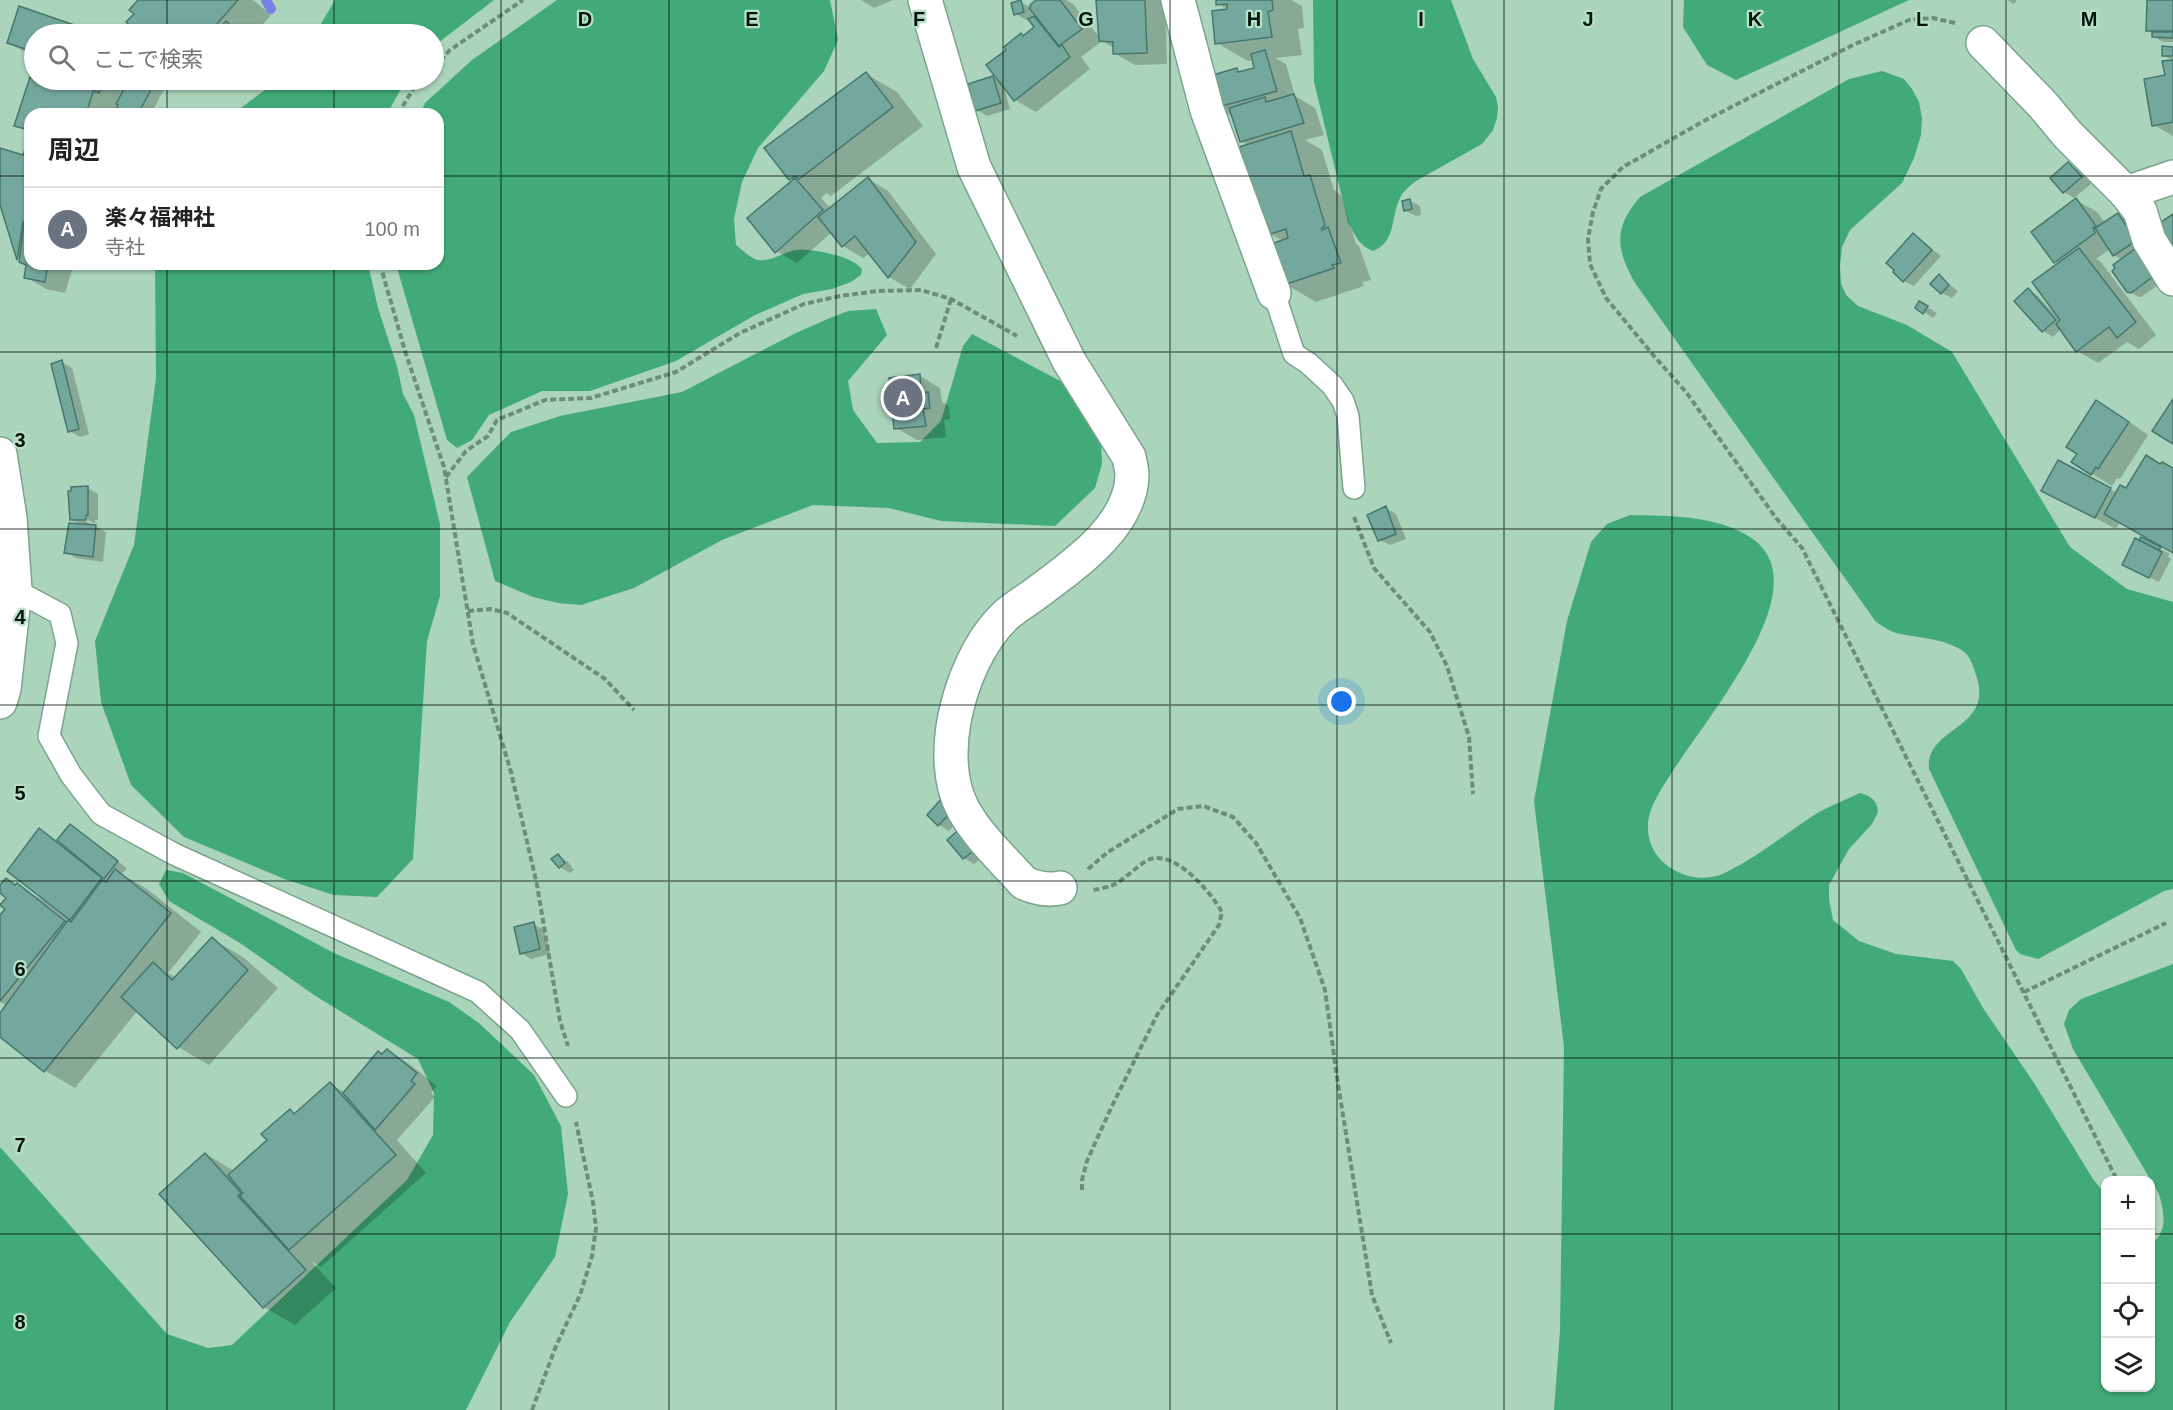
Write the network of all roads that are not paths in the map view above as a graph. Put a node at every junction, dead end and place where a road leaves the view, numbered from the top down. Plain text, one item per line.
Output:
1 (925, 0) edge
2 (1178, 0) edge
3 (1983, 43) road end
4 (2173, 177) edge
5 (2126, 193) junction
6 (2173, 279) edge
7 (1274, 293) joint
8 (0, 454) edge
9 (1353, 498) road end
10 (15, 590) junction
11 (0, 702) edge
12 (1060, 888) road end
13 (566, 1096) road end

1 - 12 street
2 - 7 street
3 - 5 street
4 - 5 street
5 - 6 street
7 - 9 lane
8 - 10 street
10 - 11 street
10 - 13 lane

